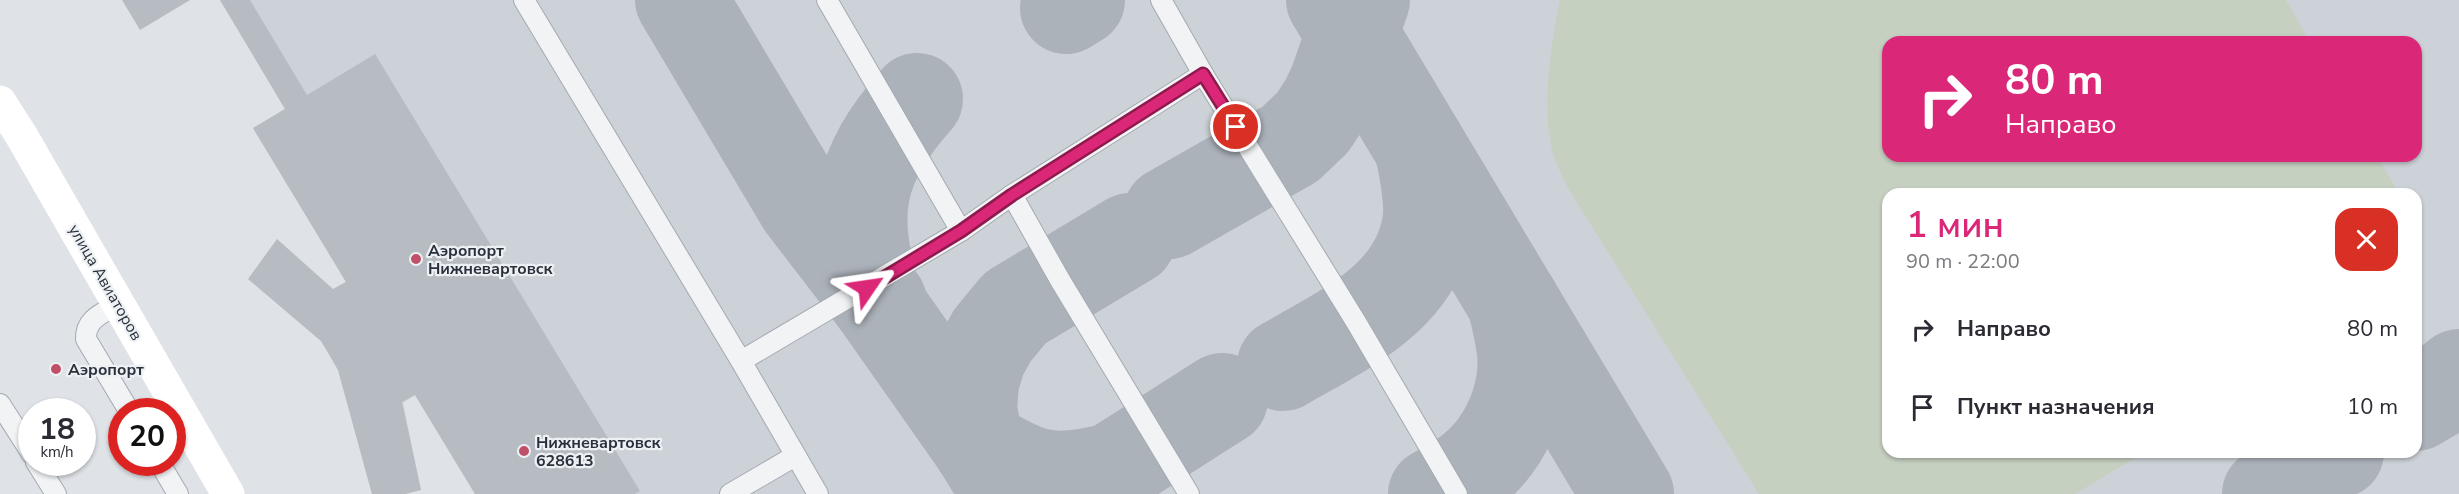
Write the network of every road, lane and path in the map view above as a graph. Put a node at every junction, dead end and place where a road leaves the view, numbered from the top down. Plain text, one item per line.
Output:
1 (524, 0) edge
2 (827, 0) edge
3 (1161, 0) edge
4 (1203, 74) junction
5 (0, 102) edge
6 (1012, 195) junction
7 (961, 231) junction
8 (118, 304) junction
9 (741, 361) junction
10 (121, 398) edge
11 (0, 404) edge
12 (18, 432) edge
13 (795, 456) junction
14 (45, 476) edge
15 (167, 476) edge
16 (56, 494) edge
17 (178, 494) edge
18 (228, 494) edge
19 (730, 494) edge
20 (818, 494) edge
21 (1189, 494) edge
22 (1457, 494) edge

1 - 9 lane
2 - 7 lane
3 - 4 lane
4 - 6 lane
4 - 22 lane
5 - 8 main road, улица Авиаторов
6 - 7 lane
6 - 21 lane
7 - 9 lane
8 - 10 lane
8 - 18 main road, улица Авиаторов
9 - 13 lane
11 - 12 lane
13 - 19 lane
13 - 20 lane
14 - 16 lane
15 - 17 lane

